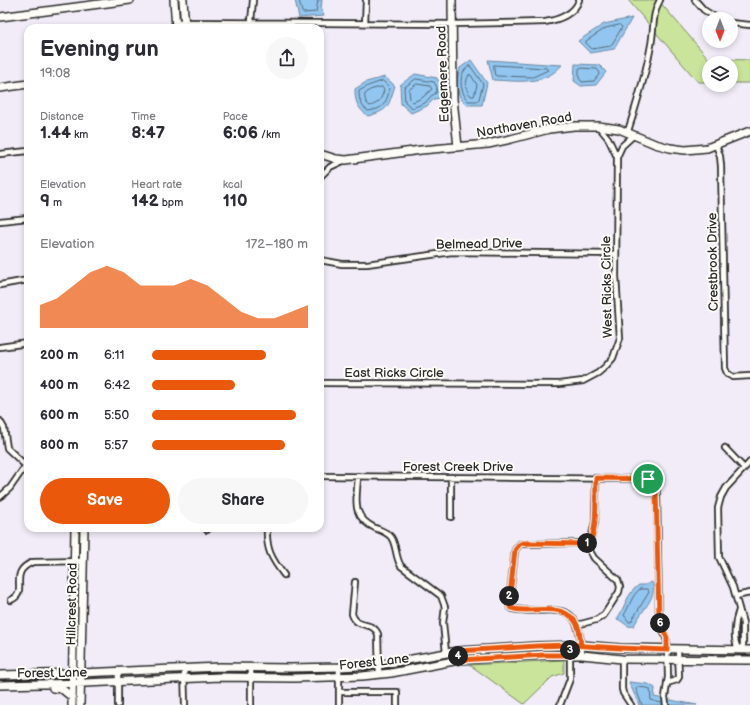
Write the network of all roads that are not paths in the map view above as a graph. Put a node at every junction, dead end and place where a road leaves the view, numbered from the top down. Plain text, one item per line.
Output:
1 (130, 0) edge
2 (174, 0) edge
3 (183, 0) edge
4 (253, 0) edge
5 (366, 0) edge
6 (452, 0) edge
7 (660, 0) edge
8 (695, 0) edge
9 (578, 2) edge
10 (707, 12) edge
11 (0, 17) edge
12 (251, 22) junction
13 (176, 24) edge
14 (184, 24) edge
15 (206, 24) edge
16 (365, 24) junction
17 (452, 24) junction
18 (738, 24) edge
19 (750, 25) edge
20 (24, 85) edge
21 (0, 88) edge
22 (598, 126) junction
23 (750, 131) edge
24 (631, 133) junction
25 (716, 145) junction
26 (458, 147) junction
27 (24, 151) edge
28 (0, 154) edge
29 (324, 155) edge
30 (617, 158) junction
31 (346, 160) junction
32 (324, 173) edge
33 (24, 218) edge
34 (0, 221) edge
35 (616, 254) junction
36 (324, 261) edge
37 (24, 281) edge
38 (0, 285) edge
39 (24, 343) edge
40 (0, 347) edge
41 (750, 376) edge
42 (324, 383) edge
43 (468, 383) joint
44 (0, 420) edge
45 (725, 448) dead end
46 (24, 462) edge
47 (750, 462) edge
48 (24, 468) edge
49 (744, 468) junction
50 (324, 476) edge
51 (358, 476) junction
52 (450, 477) junction
53 (596, 478) junction
54 (0, 497) edge
55 (452, 517) dead end
56 (74, 532) edge
57 (84, 532) edge
58 (267, 532) edge
59 (590, 544) junction
60 (74, 561) junction
61 (84, 561) junction
62 (284, 575) dead end
63 (354, 582) dead end
64 (750, 593) edge
65 (736, 596) junction
66 (11, 600) dead end
67 (739, 610) junction
68 (577, 625) junction
69 (570, 645) junction
70 (581, 645) junction
71 (667, 650) junction
72 (678, 650) junction
73 (739, 650) junction
74 (750, 650) edge
75 (458, 651) junction
76 (446, 653) junction
77 (582, 655) junction
78 (570, 659) junction
79 (622, 659) junction
80 (459, 660) junction
81 (666, 660) junction
82 (677, 660) junction
83 (738, 660) junction
84 (750, 660) edge
85 (378, 665) junction
86 (251, 667) junction
87 (339, 667) junction
88 (184, 668) junction
89 (118, 671) junction
90 (72, 674) junction
91 (81, 674) junction
92 (379, 674) junction
93 (0, 675) edge
94 (251, 676) junction
95 (339, 677) junction
96 (185, 678) junction
97 (118, 681) junction
98 (81, 683) junction
99 (667, 683) junction
100 (21, 684) junction
101 (72, 684) junction
102 (0, 685) edge
103 (339, 692) junction
104 (72, 701) edge
105 (80, 705) edge
106 (118, 705) edge
107 (185, 705) edge
108 (251, 705) edge
109 (339, 705) edge
110 (397, 705) edge
111 (560, 705) edge
112 (631, 705) edge
113 (666, 705) edge

1 - 11 main road
2 - 13 main road
3 - 14 main road
4 - 12 street
5 - 16 street
6 - 17 main road, Edgemere Road
7 - 24 street
8 - 10 street
9 - 17 street
12 - 15 street
12 - 16 street
16 - 17 street
17 - 26 main road, Edgemere Road
18 - 19 street
20 - 21 main road
22 - 24 main road, Northaven Road
22 - 26 main road, Northaven Road
22 - 30 street, West Ricks Circle
23 - 25 main road, Northaven Road
24 - 25 main road, Northaven Road
24 - 30 street
25 - 41 street, Crestbrook Drive
26 - 31 main road, Northaven Road
27 - 28 street
29 - 31 main road, Northaven Road
30 - 35 street, West Ricks Circle
31 - 32 street
33 - 34 street
35 - 36 street, Belmead Drive
35 - 43 street, West Ricks Circle
37 - 38 street
39 - 40 street
42 - 43 street, East Ricks Circle
44 - 46 street
45 - 49 street
47 - 49 street
48 - 54 street
49 - 65 street
50 - 51 street, Forest Creek Drive
51 - 52 street, Forest Creek Drive
51 - 76 street
52 - 53 street, Forest Creek Drive
52 - 55 street
53 - 59 street
53 - 71 street, Forest Creek Drive
56 - 60 main road, Hillcrest Road
57 - 61 main road, Hillcrest Road
58 - 62 street
59 - 68 street
59 - 68 street
60 - 61 street
60 - 66 street
60 - 90 main road, Hillcrest Road
61 - 91 main road, Hillcrest Road
63 - 85 street
64 - 65 street
65 - 67 street
67 - 73 street
67 - 73 street
68 - 70 street
69 - 70 main road, Forest Lane
69 - 75 main road, Forest Lane
69 - 78 street
70 - 71 main road, Forest Lane
70 - 77 street
71 - 72 main road, Forest Lane
71 - 81 street
72 - 73 main road, Forest Lane
72 - 82 street
73 - 74 main road, Forest Lane
73 - 83 main road
75 - 76 main road, Forest Lane
75 - 80 main road
76 - 85 main road, Forest Lane
77 - 78 main road, Forest Lane
77 - 79 main road, Forest Lane
78 - 80 main road, Forest Lane
78 - 111 street
79 - 81 main road, Forest Lane
79 - 112 street
80 - 92 main road, Forest Lane
81 - 82 main road, Forest Lane
81 - 99 street
82 - 83 main road, Forest Lane
82 - 99 street
83 - 84 main road, Forest Lane
85 - 87 main road, Forest Lane
85 - 92 street
86 - 87 main road, Forest Lane
86 - 88 main road, Forest Lane
86 - 94 street
87 - 95 street
88 - 89 main road, Forest Lane
88 - 96 street
89 - 91 main road, Forest Lane
89 - 97 street
90 - 91 main road, Forest Lane
90 - 93 main road, Forest Lane
90 - 101 main road, Hillcrest Road
91 - 98 main road, Hillcrest Road
92 - 95 main road, Forest Lane
94 - 95 main road, Forest Lane
94 - 96 main road, Forest Lane
94 - 108 street
95 - 103 street
96 - 97 main road, Forest Lane
96 - 107 street
97 - 98 main road, Forest Lane
97 - 106 street
98 - 101 main road, Forest Lane
98 - 105 main road, Hillcrest Road
99 - 113 street
100 - 101 main road, Forest Lane
100 - 102 main road, Forest Lane
100 - 104 main road
101 - 104 main road, Hillcrest Road
103 - 109 street
103 - 110 street

